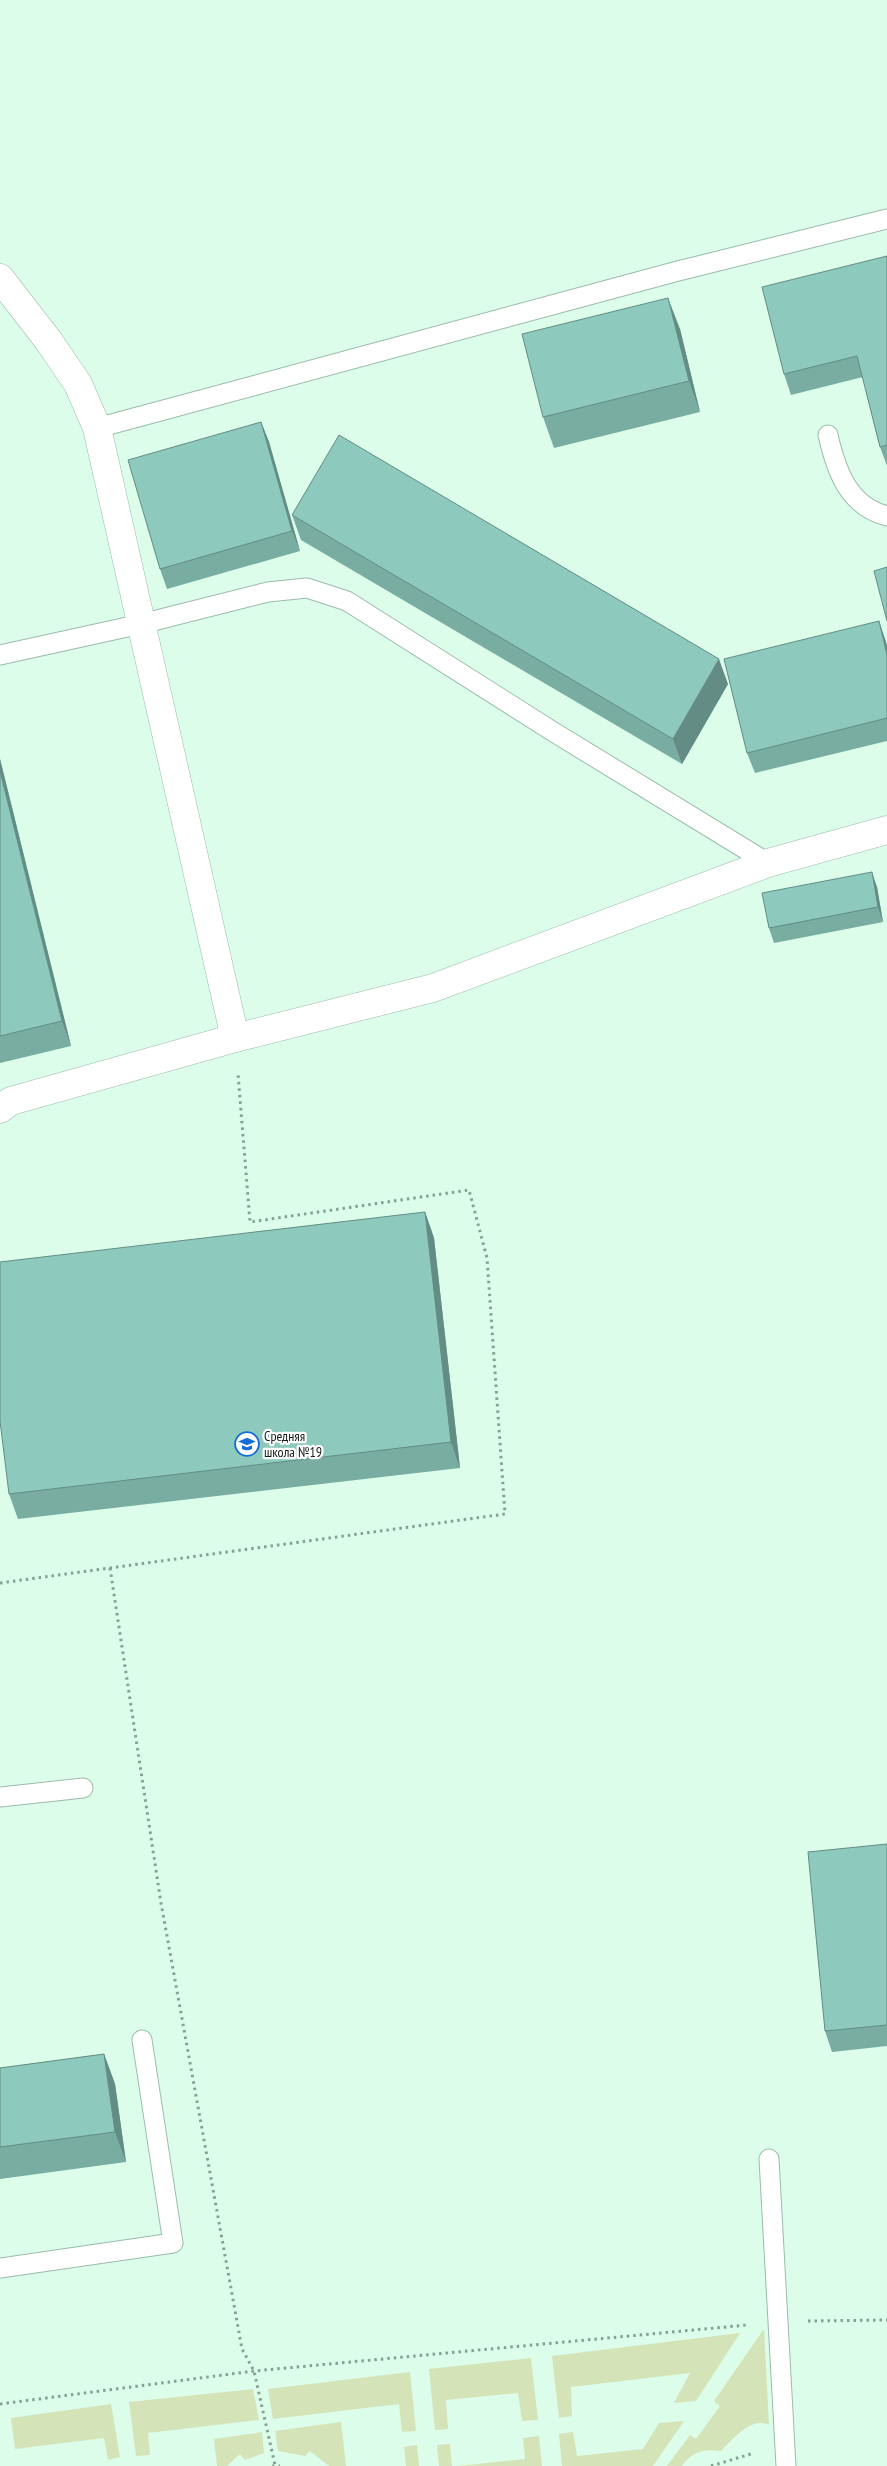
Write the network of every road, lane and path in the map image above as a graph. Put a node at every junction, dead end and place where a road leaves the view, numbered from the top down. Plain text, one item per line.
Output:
1 (887, 218) edge
2 (0, 278) edge
3 (97, 428) junction
4 (828, 435) dead end
5 (887, 516) edge
6 (141, 624) junction
7 (0, 655) edge
8 (887, 830) edge
9 (768, 863) junction
10 (235, 1038) junction
11 (4, 1103) edge
12 (110, 1568) junction
13 (0, 1582) edge
14 (83, 1788) dead end
15 (0, 1797) edge
16 (142, 2040) dead end
17 (769, 2159) dead end
18 (0, 2268) edge
19 (887, 2320) edge
20 (779, 2322) junction
21 (254, 2371) junction
22 (0, 2404) edge
23 (785, 2443) junction
24 (273, 2465) edge
25 (280, 2466) edge
26 (711, 2466) edge
27 (786, 2466) edge

1 - 3 lane
2 - 3 street
3 - 6 street
4 - 5 lane
6 - 7 lane
6 - 9 lane
6 - 10 street
8 - 9 street
9 - 10 street
10 - 11 street
10 - 12 path
12 - 13 path
12 - 21 path
14 - 15 lane
16 - 18 lane
17 - 20 lane
19 - 20 path
20 - 21 path
20 - 23 lane
21 - 22 path
21 - 24 path
23 - 26 path
23 - 27 lane
24 - 25 path

